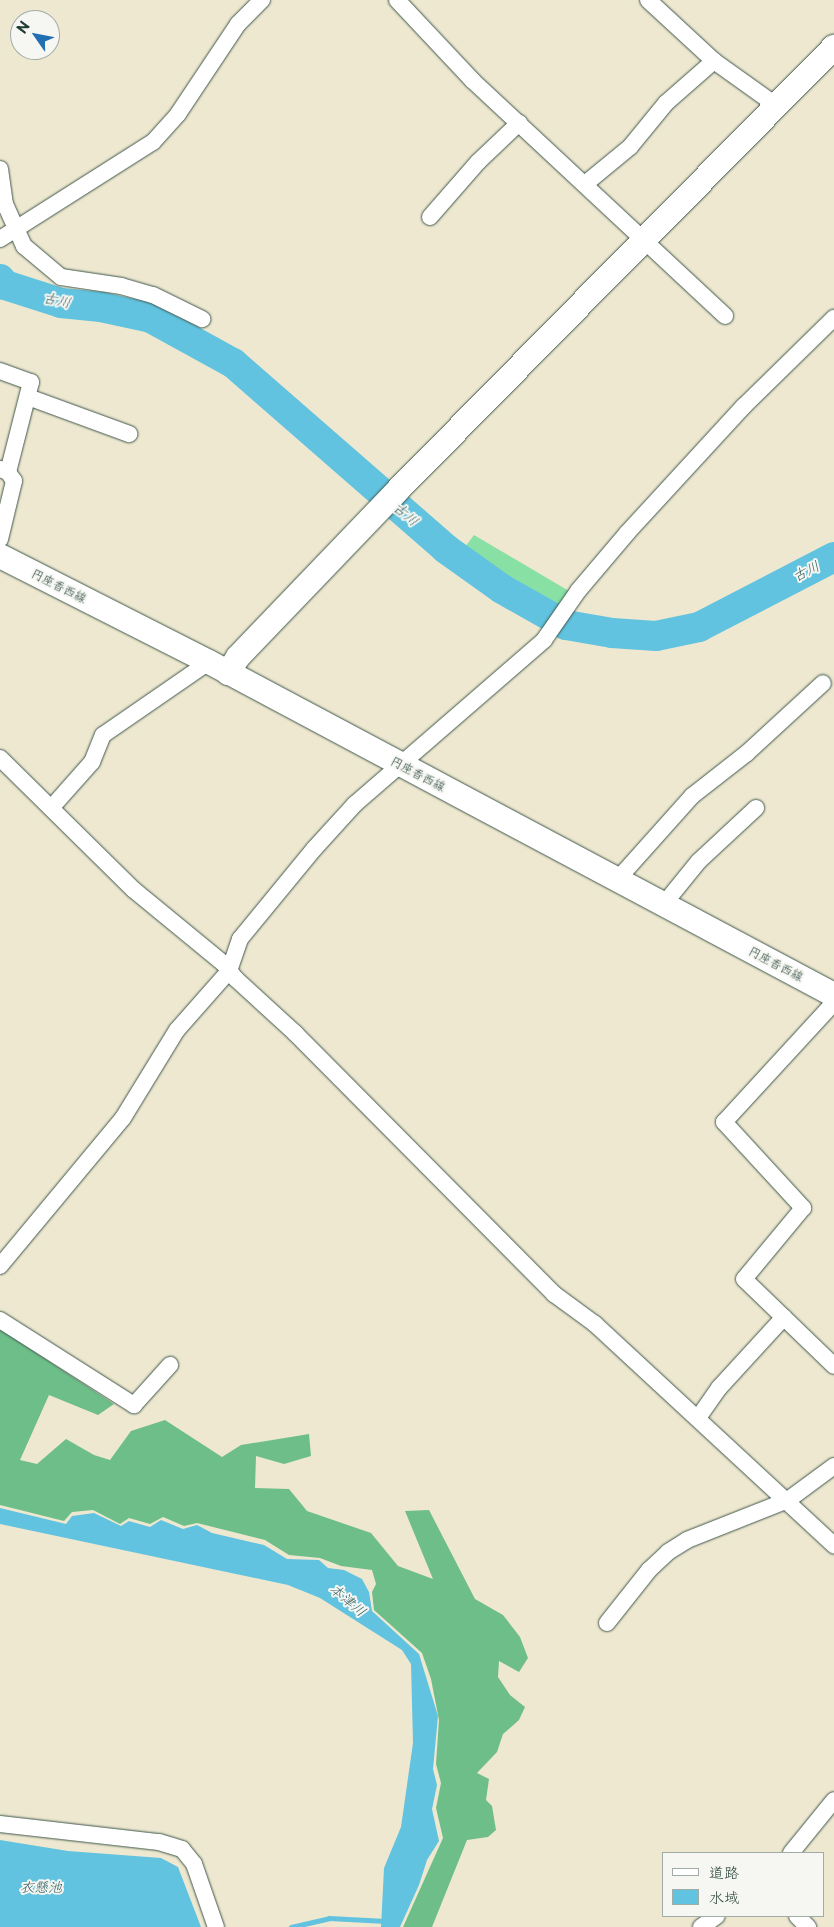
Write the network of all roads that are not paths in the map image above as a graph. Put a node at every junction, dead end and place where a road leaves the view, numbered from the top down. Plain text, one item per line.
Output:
1 (262, 0) edge
2 (397, 0) edge
3 (648, 0) edge
4 (834, 47) edge
5 (714, 61) junction
6 (777, 106) junction
7 (519, 123) junction
8 (0, 169) edge
9 (585, 184) junction
10 (430, 217) dead end
11 (9, 234) edge
12 (645, 240) junction
13 (725, 316) dead end
14 (834, 318) edge
15 (202, 319) dead end
16 (0, 371) edge
17 (28, 397) junction
18 (129, 434) dead end
19 (4, 471) edge
20 (0, 538) edge
21 (0, 556) edge
22 (218, 667) junction
23 (823, 682) dead end
24 (0, 758) edge
25 (401, 765) junction
26 (52, 807) junction
27 (756, 808) dead end
28 (617, 880) junction
29 (664, 904) junction
30 (229, 971) junction
31 (834, 995) edge
32 (834, 999) edge
33 (0, 1266) edge
34 (784, 1317) junction
35 (0, 1320) edge
36 (170, 1365) dead end
37 (834, 1366) edge
38 (698, 1418) junction
39 (834, 1466) edge
40 (788, 1500) junction
41 (834, 1545) edge
42 (606, 1624) dead end
43 (834, 1800) edge
44 (0, 1824) edge
45 (792, 1852) edge
46 (716, 1917) edge
47 (798, 1917) edge
48 (216, 1927) edge
49 (701, 1927) edge
50 (808, 1927) edge

1 - 11 street
2 - 7 street
3 - 5 street
4 - 6 main road
5 - 6 street
5 - 9 street
6 - 12 main road
7 - 9 street
7 - 10 street
8 - 11 street
9 - 12 street
11 - 15 street
12 - 13 street
12 - 22 main road
14 - 25 street
16 - 17 street
17 - 18 street
17 - 19 street
19 - 20 street
21 - 22 main road, 円座香西線
22 - 25 main road, 円座香西線
22 - 26 street
23 - 28 street
24 - 26 street
25 - 28 main road, 円座香西線
25 - 30 street
26 - 30 street
27 - 29 street
28 - 29 main road, 円座香西線
29 - 31 main road, 円座香西線
30 - 33 street
30 - 38 street
32 - 34 street
34 - 37 street
34 - 38 street
35 - 36 street
38 - 40 street
39 - 40 street
40 - 41 street
40 - 42 street
43 - 45 street
44 - 48 street
46 - 49 street
47 - 50 street

